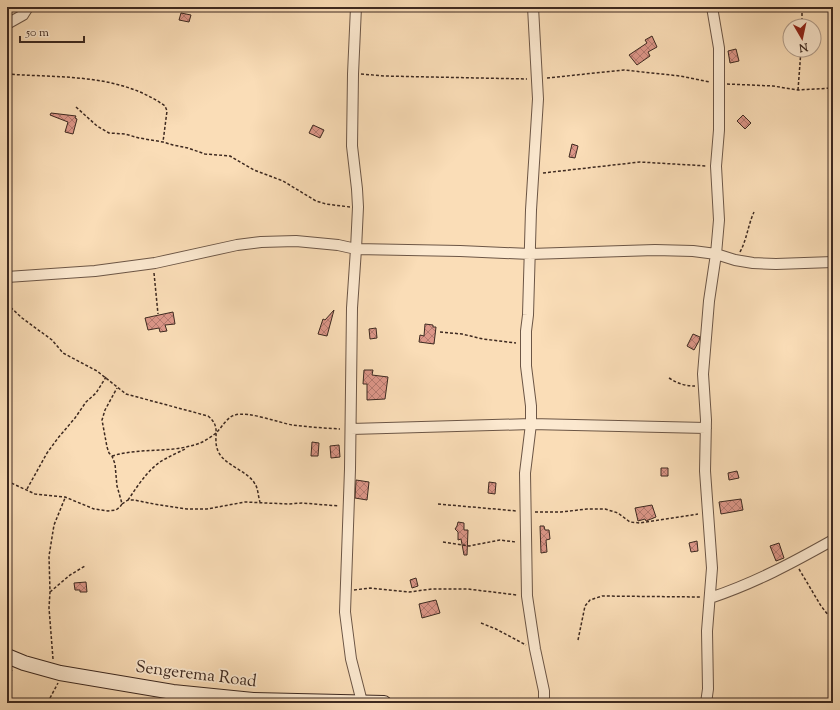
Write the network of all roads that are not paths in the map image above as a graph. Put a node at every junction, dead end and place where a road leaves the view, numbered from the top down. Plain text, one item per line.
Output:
1 (28, 7) edge
2 (356, 7) edge
3 (533, 7) edge
4 (712, 7) edge
5 (7, 24) edge
6 (356, 248) junction
7 (530, 254) junction
8 (716, 254) junction
9 (833, 262) edge
10 (7, 277) edge
11 (531, 424) junction
12 (706, 428) junction
13 (351, 429) junction
14 (833, 540) edge
15 (710, 598) junction
16 (7, 656) edge
17 (362, 702) edge
18 (384, 703) edge
19 (544, 703) edge
20 (706, 703) edge

1 - 5 street
2 - 6 street
3 - 7 street
4 - 8 street
6 - 7 street
6 - 10 street
6 - 13 street
7 - 8 street
7 - 11 street
8 - 9 street
8 - 12 street
11 - 12 street
11 - 13 street
11 - 19 street
12 - 15 street
13 - 17 street
14 - 15 street
15 - 20 street
16 - 17 main road, Sengerema Road
17 - 18 main road, Sengerema Road

